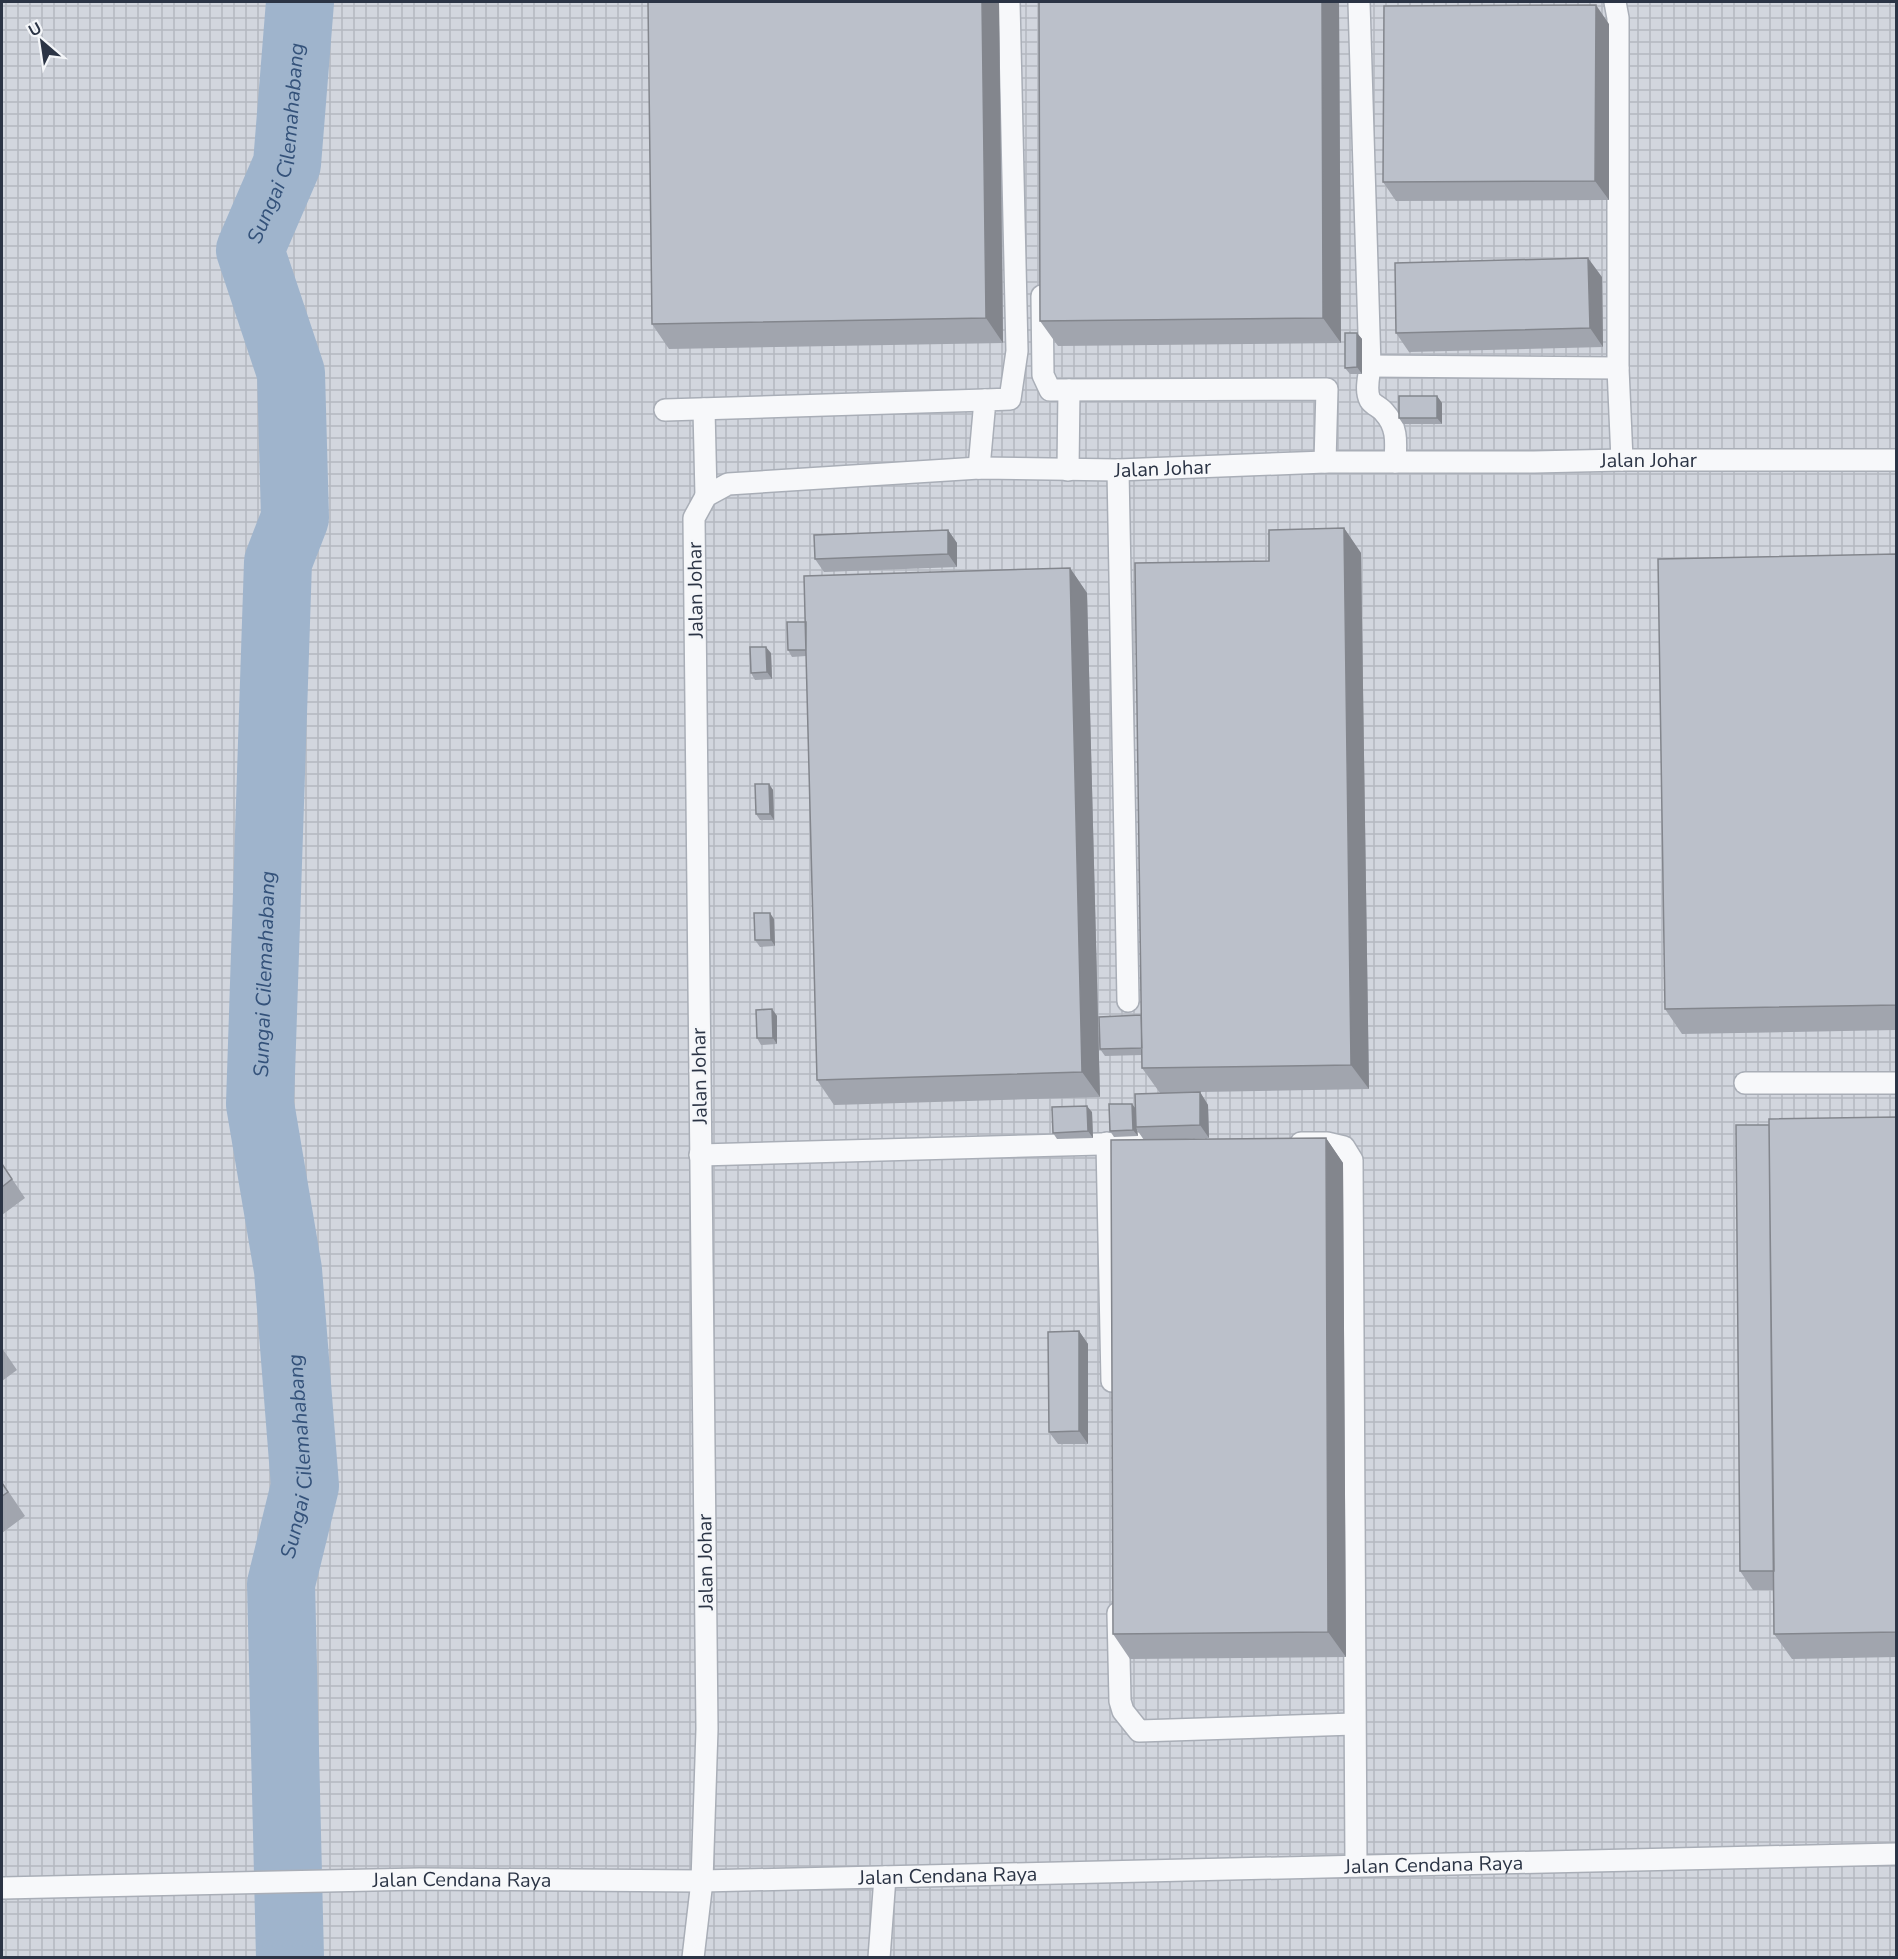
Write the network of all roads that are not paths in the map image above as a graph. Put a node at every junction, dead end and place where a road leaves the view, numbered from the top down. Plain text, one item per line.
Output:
1 (1009, 2) edge
2 (1359, 2) edge
3 (1615, 2) edge
4 (1042, 272) edge
5 (1370, 366) junction
6 (1618, 368) junction
7 (1069, 390) junction
8 (985, 400) junction
9 (704, 409) junction
10 (665, 410) dead end
11 (1622, 460) junction
12 (1896, 460) edge
13 (1325, 462) junction
14 (1395, 462) junction
15 (979, 468) junction
16 (1068, 470) junction
17 (1118, 470) junction
18 (706, 496) junction
19 (1128, 1001) dead end
20 (1745, 1083) dead end
21 (1896, 1083) edge
22 (1107, 1143) junction
23 (1153, 1143) edge
24 (1280, 1143) edge
25 (700, 1155) junction
26 (1113, 1404) edge
27 (1118, 1594) edge
28 (1354, 1724) junction
29 (1896, 1854) edge
30 (1356, 1866) junction
31 (885, 1877) junction
32 (702, 1881) junction
33 (2, 1888) edge
34 (693, 1958) edge
35 (879, 1958) edge

1 - 8 lane
2 - 5 lane
3 - 6 lane
4 - 7 lane
5 - 6 lane
5 - 14 lane
6 - 11 lane
7 - 13 lane
7 - 16 lane
8 - 9 lane
8 - 15 lane
9 - 10 lane
9 - 18 lane
11 - 12 lane, Jalan Johar
11 - 14 lane, Jalan Johar
13 - 14 lane, Jalan Johar
13 - 17 lane, Jalan Johar
15 - 16 lane, Jalan Johar
15 - 18 lane, Jalan Johar
16 - 17 lane, Jalan Johar
17 - 19 lane
18 - 25 lane, Jalan Johar
20 - 21 lane
22 - 23 lane
22 - 25 lane
22 - 26 lane
24 - 28 lane
25 - 32 lane, Jalan Johar
27 - 28 lane
28 - 30 lane
29 - 30 lane, Jalan Cendana Raya
30 - 31 lane, Jalan Cendana Raya
31 - 32 lane, Jalan Cendana Raya
31 - 35 lane
32 - 33 lane, Jalan Cendana Raya
32 - 34 lane, Jalan Johar

